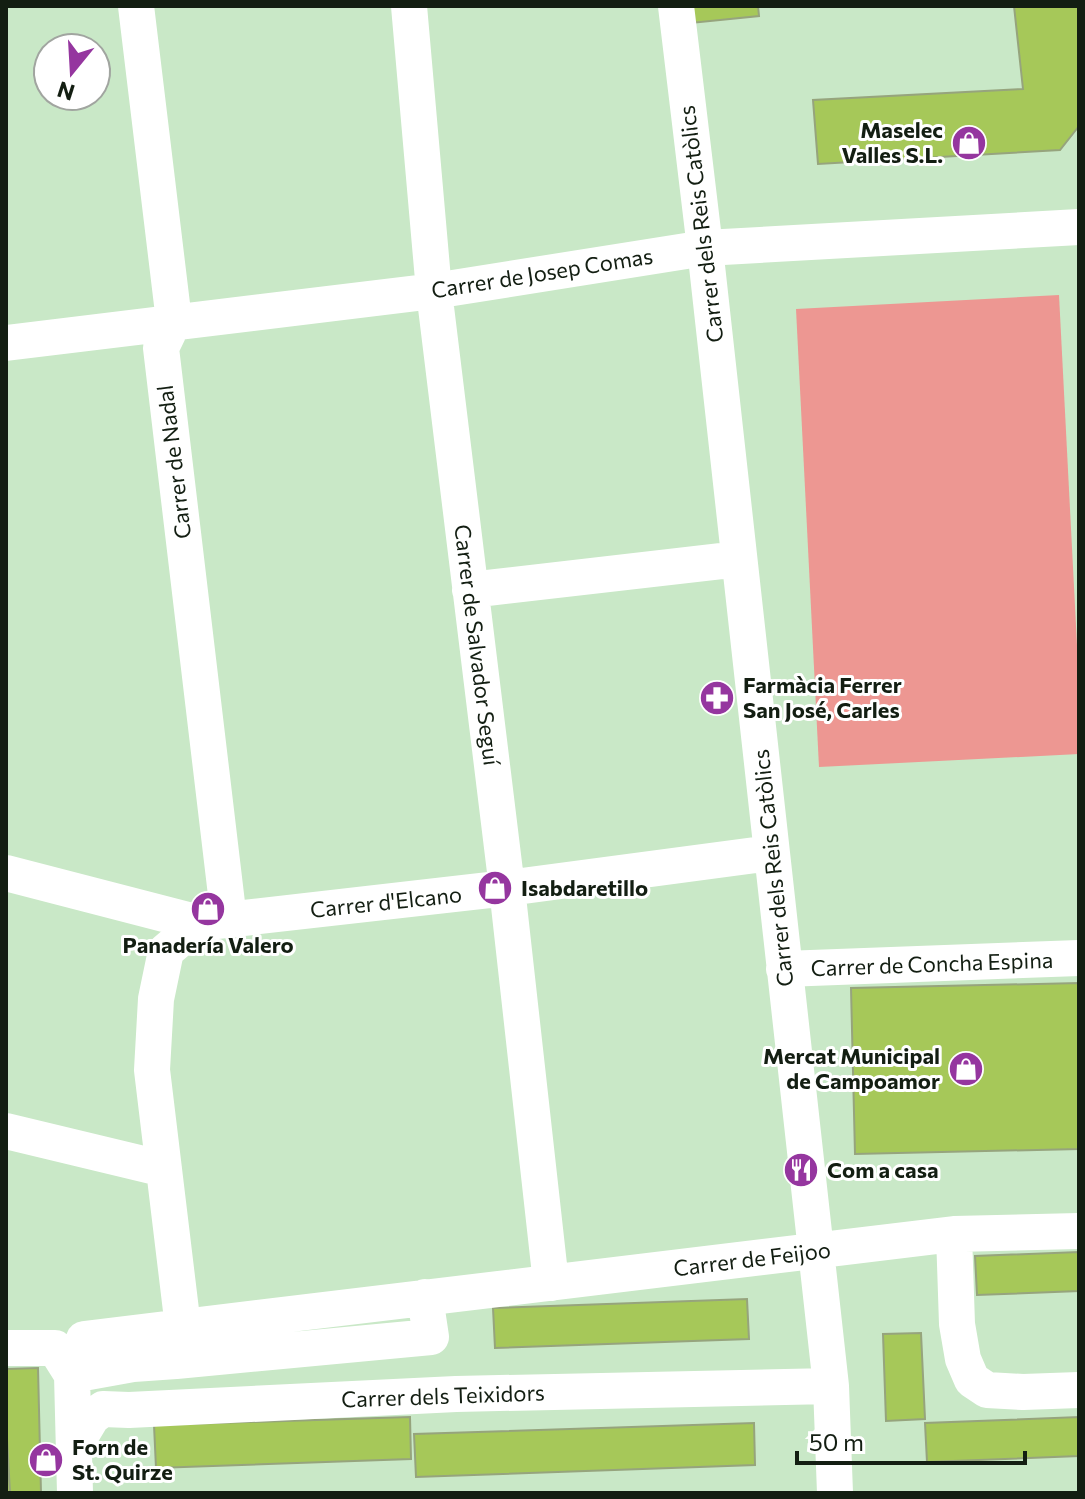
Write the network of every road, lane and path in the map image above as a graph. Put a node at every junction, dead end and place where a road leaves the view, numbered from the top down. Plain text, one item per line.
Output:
1 (136, 6) edge
2 (409, 6) edge
3 (676, 6) edge
4 (1079, 227) edge
5 (705, 248) junction
6 (434, 291) junction
7 (174, 321) junction
8 (6, 343) edge
9 (739, 559) junction
10 (470, 590) junction
11 (771, 853) junction
12 (6, 873) edge
13 (507, 888) junction
14 (218, 921) junction
15 (1079, 958) edge
16 (784, 969) junction
17 (6, 1131) edge
18 (164, 1169) junction
19 (1079, 1231) edge
20 (954, 1234) junction
21 (816, 1251) junction
22 (551, 1283) junction
23 (179, 1344) junction
24 (6, 1348) edge
25 (72, 1375) junction
26 (831, 1386) junction
27 (1079, 1390) edge
28 (83, 1432) junction
29 (75, 1493) edge
30 (835, 1493) edge

1 - 7 street, Carrer de Nadal
2 - 6 street, Carrer de Salvador Seguí
3 - 5 street, Carrer dels Reis Catòlics
4 - 5 street, Carrer de Josep Comas
5 - 6 street, Carrer de Josep Comas
5 - 9 street, Carrer dels Reis Catòlics
6 - 7 street, Carrer de Josep Comas
6 - 10 street, Carrer de Salvador Seguí
7 - 8 street, Carrer de Josep Comas
7 - 14 street, Carrer de Nadal
9 - 10 street
9 - 11 street, Carrer dels Reis Catòlics
10 - 13 street, Carrer de Salvador Seguí
11 - 13 street, Carrer d'Elcano
11 - 16 street, Carrer dels Reis Catòlics
12 - 14 street, Carrer d'Elcano
13 - 14 street, Carrer d'Elcano
13 - 22 street, Carrer de Salvador Seguí
14 - 18 street
15 - 16 street, Carrer de Concha Espina
16 - 21 street, Carrer dels Reis Catòlics
17 - 18 street
18 - 23 street
19 - 20 street, Carrer de Feijoo
20 - 21 street, Carrer de Feijoo
20 - 27 street
21 - 22 street, Carrer de Feijoo
21 - 26 street, Carrer dels Reis Catòlics
22 - 23 street, Carrer de Feijoo
23 - 25 street, Carrer de Feijoo
24 - 25 street
25 - 28 street
26 - 28 street, Carrer dels Teixidors
26 - 30 street, Carrer dels Reis Catòlics
28 - 29 street

